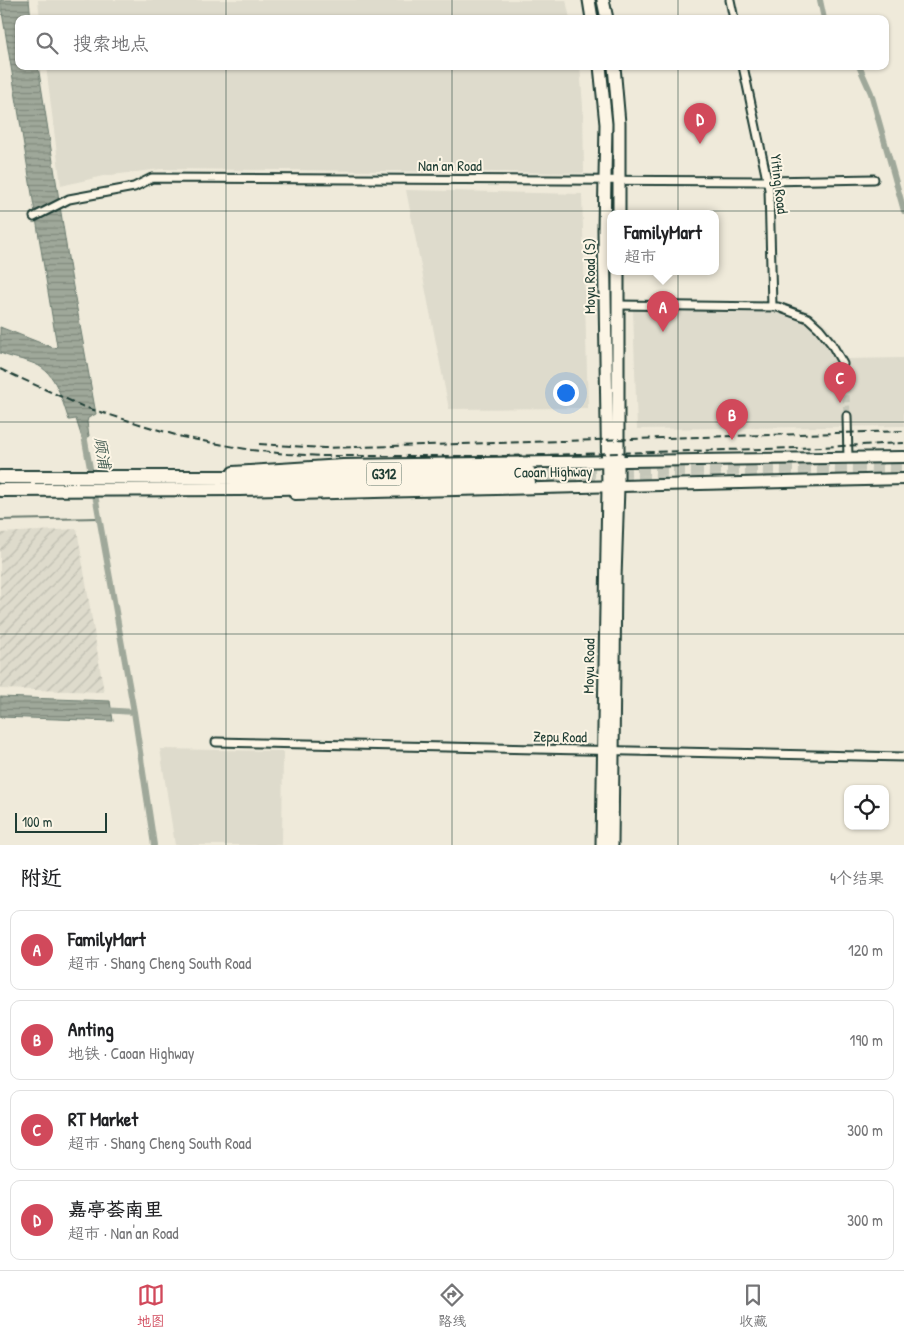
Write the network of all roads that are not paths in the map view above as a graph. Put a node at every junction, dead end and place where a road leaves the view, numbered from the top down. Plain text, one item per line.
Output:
1 (589, 0) edge
2 (603, 0) edge
3 (730, 0) edge
4 (591, 15) edge
5 (606, 15) edge
6 (733, 15) edge
7 (600, 70) edge
8 (614, 70) edge
9 (745, 70) edge
10 (874, 179) dead end
11 (606, 180) junction
12 (619, 180) junction
13 (767, 181) junction
14 (619, 210) edge
15 (34, 216) dead end
16 (618, 275) edge
17 (618, 305) junction
18 (772, 306) junction
19 (843, 364) tunnel mouth
20 (846, 416) tunnel mouth
21 (904, 457) edge
22 (848, 458) junction
23 (612, 461) junction
24 (0, 476) edge
25 (529, 477) tunnel mouth
26 (904, 479) edge
27 (203, 483) junction
28 (75, 484) junction
29 (613, 487) junction
30 (0, 490) edge
31 (216, 742) dead end
32 (607, 752) junction
33 (904, 757) edge
34 (602, 845) edge
35 (612, 845) edge

1 - 4 main road
2 - 5 main road
3 - 6 street
7 - 11 main road, Moyu Road (S)
8 - 12 main road
9 - 13 street, Yiting Road
10 - 13 street, Nan'an Road
11 - 12 street, Nan'an Road
11 - 15 street, Nan'an Road
11 - 23 main road, Moyu Road (S)
12 - 13 street, Nan'an Road
12 - 14 main road
13 - 18 street, Yiting Road
16 - 17 main road, Moyu Road (S)
17 - 18 street
17 - 23 main road, Moyu Road (S)
18 - 19 street
20 - 22 street
21 - 22 main road, Caoan Highway
22 - 23 main road, Caoan Highway
23 - 27 main road, Caoan Highway
23 - 29 main road, Moyu Road (S)
24 - 28 highway, Caoan Highway / G312
25 - 27 highway, Caoan Highway / G312
26 - 29 main road, Caoan Highway
27 - 28 highway, Caoan Highway / G312
27 - 29 main road, Caoan Highway
28 - 30 highway, Caoan Highway / G312
29 - 32 main road, Moyu Road
31 - 32 street, Zepu Road
32 - 33 street, Zepu Road
32 - 34 main road, Moyu Road
32 - 35 main road, Moyu Road

